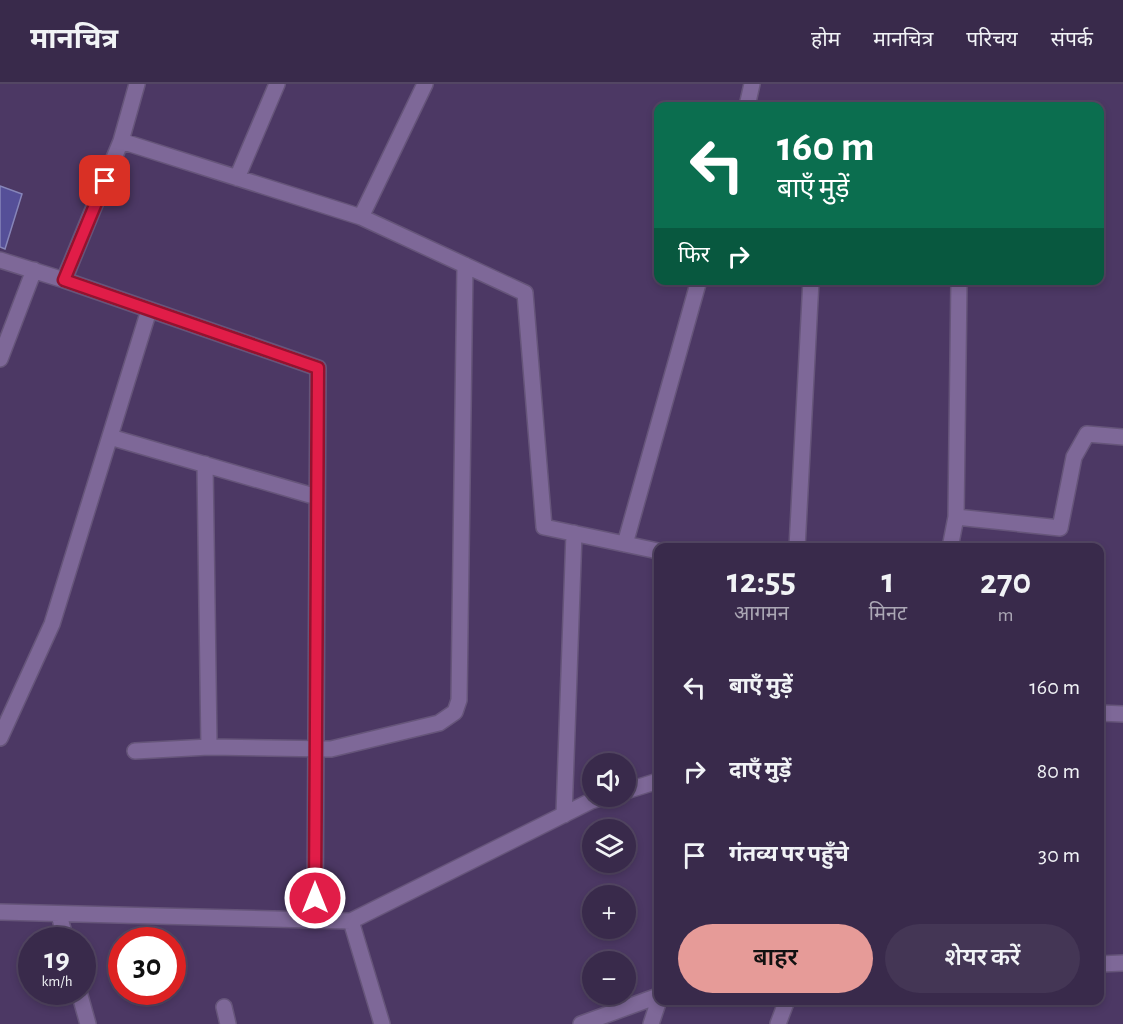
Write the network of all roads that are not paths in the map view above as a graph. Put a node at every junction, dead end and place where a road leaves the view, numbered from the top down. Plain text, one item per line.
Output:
1 (137, 84) edge
2 (276, 84) edge
3 (425, 84) edge
4 (752, 84) edge
5 (748, 102) edge
6 (121, 141) junction
7 (237, 178) junction
8 (361, 217) junction
9 (0, 260) edge
10 (465, 265) junction
11 (34, 270) junction
12 (64, 280) junction
13 (698, 285) edge
14 (812, 285) edge
15 (959, 285) edge
16 (149, 310) junction
17 (0, 359) edge
18 (110, 436) junction
19 (1123, 437) edge
20 (205, 464) junction
21 (317, 497) junction
22 (956, 517) junction
23 (574, 533) junction
24 (798, 543) edge
25 (951, 543) edge
26 (625, 544) junction
27 (654, 550) edge
28 (1104, 713) edge
29 (1123, 714) edge
30 (0, 738) edge
31 (209, 747) junction
32 (316, 747) junction
33 (135, 751) dead end
34 (654, 782) edge
35 (636, 788) edge
36 (582, 806) edge
37 (564, 814) junction
38 (0, 912) edge
39 (59, 915) junction
40 (315, 920) junction
41 (351, 921) junction
42 (62, 927) edge
43 (1123, 963) edge
44 (1104, 964) edge
45 (654, 997) edge
46 (83, 1005) edge
47 (657, 1005) edge
48 (785, 1005) edge
49 (224, 1007) dead end
50 (88, 1024) edge
51 (228, 1024) edge
52 (382, 1024) edge
53 (580, 1024) edge
54 (651, 1024) edge
55 (778, 1024) edge

1 - 6 street
2 - 7 street
3 - 8 street
4 - 5 street
6 - 7 street
6 - 12 street
7 - 8 street
8 - 10 street
9 - 11 street
10 - 23 street
10 - 32 street
11 - 12 street
11 - 17 street
12 - 16 street
13 - 26 street
14 - 24 street
15 - 22 street
16 - 18 street
16 - 21 street
18 - 20 street
18 - 30 street
19 - 22 street
20 - 21 street
20 - 31 street
21 - 32 street
22 - 25 street
23 - 26 street
23 - 37 street
26 - 27 street
28 - 29 street
31 - 32 street
31 - 33 street
32 - 40 street
34 - 35 street
36 - 37 street
37 - 41 street
38 - 39 street
39 - 40 street
39 - 42 street
40 - 41 street
41 - 52 street
43 - 44 street
45 - 53 street
46 - 50 street
47 - 54 street
48 - 55 street
49 - 51 street

